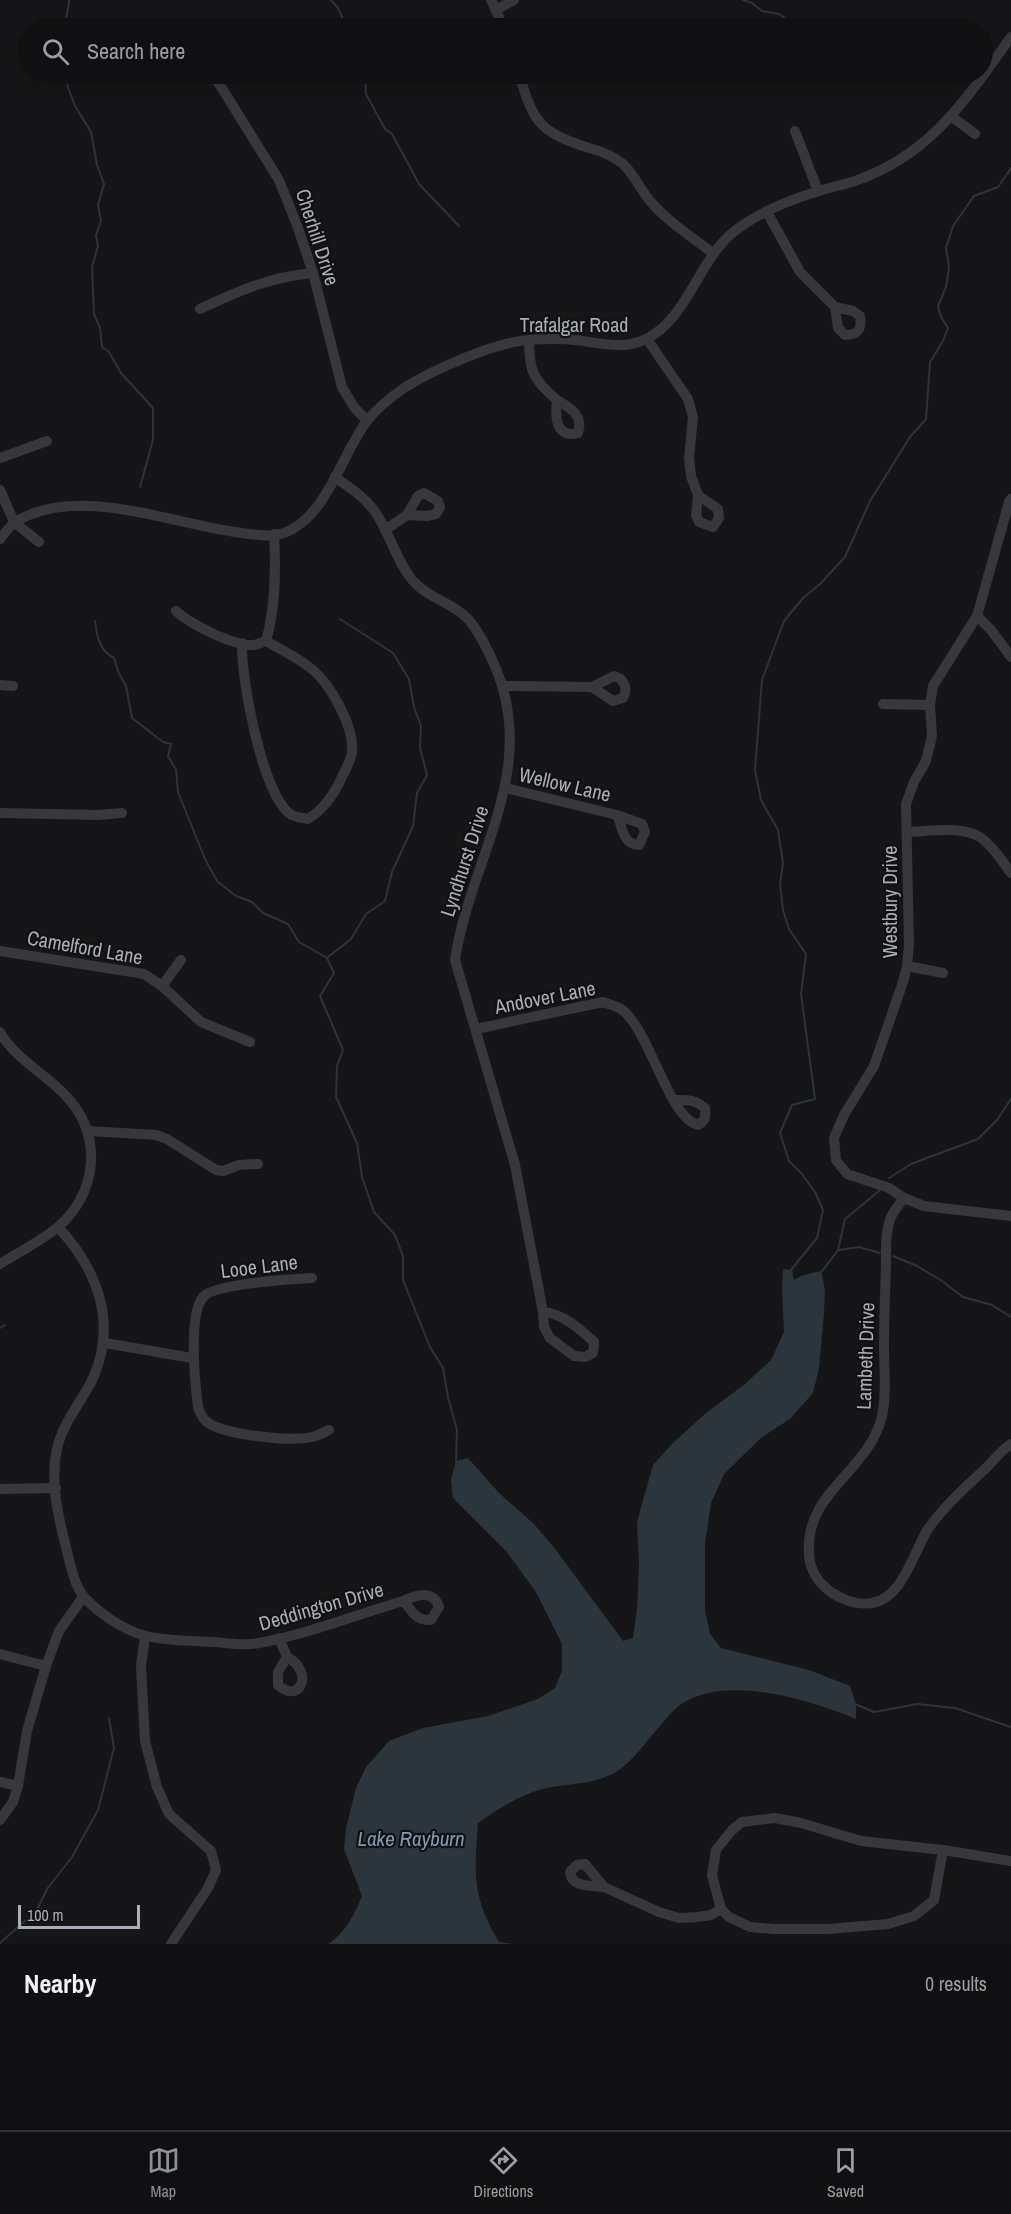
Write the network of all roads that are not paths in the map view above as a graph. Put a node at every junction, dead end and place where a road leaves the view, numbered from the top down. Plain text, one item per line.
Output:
1 (514, 0) edge
2 (493, 5) edge
3 (1011, 37) edge
4 (993, 59) edge
5 (219, 84) edge
6 (522, 84) edge
7 (974, 84) edge
8 (951, 117) junction
9 (795, 131) dead end
10 (975, 134) dead end
11 (818, 191) junction
12 (767, 212) junction
13 (714, 254) junction
14 (313, 273) junction
15 (835, 307) dead end
16 (200, 309) dead end
17 (647, 339) junction
18 (529, 340) junction
19 (557, 400) dead end
20 (367, 421) junction
21 (46, 441) dead end
22 (0, 458) edge
23 (335, 477) junction
24 (0, 490) edge
25 (698, 495) dead end
26 (1011, 499) edge
27 (407, 515) dead end
28 (14, 522) junction
29 (385, 530) junction
30 (274, 534) junction
31 (0, 539) edge
32 (39, 542) dead end
33 (176, 611) dead end
34 (977, 616) junction
35 (266, 641) junction
36 (242, 643) junction
37 (1011, 657) edge
38 (0, 685) edge
39 (13, 686) dead end
40 (504, 686) junction
41 (592, 687) dead end
42 (883, 704) dead end
43 (930, 705) junction
44 (505, 788) junction
45 (0, 813) edge
46 (122, 813) dead end
47 (617, 815) dead end
48 (907, 832) junction
49 (1011, 873) edge
50 (0, 951) edge
51 (180, 960) dead end
52 (907, 966) junction
53 (943, 973) dead end
54 (162, 986) junction
55 (476, 1029) junction
56 (0, 1032) edge
57 (250, 1042) dead end
58 (674, 1100) dead end
59 (88, 1131) junction
60 (258, 1164) dead end
61 (904, 1198) junction
62 (1011, 1216) edge
63 (58, 1227) junction
64 (0, 1264) edge
65 (312, 1278) dead end
66 (543, 1312) junction
67 (105, 1343) junction
68 (192, 1358) junction
69 (329, 1430) dead end
70 (1011, 1444) edge
71 (56, 1488) junction
72 (0, 1489) edge
73 (83, 1597) junction
74 (403, 1601) dead end
75 (145, 1636) junction
76 (279, 1638) junction
77 (0, 1654) edge
78 (287, 1657) dead end
79 (46, 1666) junction
80 (0, 1782) edge
81 (18, 1786) junction
82 (0, 1820) edge
83 (944, 1850) junction
84 (1011, 1861) edge
85 (604, 1887) dead end
86 (721, 1909) junction
87 (171, 1944) edge

1 - 2 street
3 - 4 street, Trafalgar Road
5 - 14 street, Cherhill Drive
6 - 13 street
7 - 8 street, Trafalgar Road
8 - 10 street
8 - 11 street, Trafalgar Road
9 - 11 street
11 - 12 street, Trafalgar Road
12 - 13 street, Trafalgar Road
12 - 15 street
13 - 17 street, Trafalgar Road
14 - 16 street
14 - 20 street, Cherhill Drive
17 - 18 street, Trafalgar Road
17 - 25 street
18 - 19 street
18 - 20 street, Trafalgar Road
20 - 23 street, Trafalgar Road
21 - 22 street
23 - 29 street, Lyndhurst Drive
23 - 30 street, Trafalgar Road
24 - 28 street
26 - 34 street, Westbury Drive
27 - 29 street
28 - 30 street, Trafalgar Road
28 - 31 street, Trafalgar Road
28 - 32 street
29 - 40 street, Lyndhurst Drive
30 - 35 street
33 - 36 street
34 - 37 street
34 - 43 street, Westbury Drive
35 - 36 street
35 - 36 street
38 - 39 street
40 - 41 street
40 - 44 street, Lyndhurst Drive
42 - 43 street
43 - 48 street, Westbury Drive
44 - 47 street, Wellow Lane
44 - 55 street, Lyndhurst Drive
45 - 46 street
48 - 49 street
48 - 52 street, Westbury Drive
50 - 54 street, Camelford Lane
51 - 54 street
52 - 53 street
52 - 61 street, Westbury Drive
54 - 57 street, Camelford Lane
55 - 58 street, Andover Lane
55 - 66 street, Lyndhurst Drive
56 - 59 street
59 - 60 street
59 - 63 street
61 - 62 street, Westbury Drive
61 - 70 street, Lambeth Drive
63 - 64 street
63 - 67 street, Deddington Drive
65 - 68 street, Looe Lane
66 - 66 street, Lyndhurst Drive
67 - 68 street
67 - 71 street, Deddington Drive
68 - 69 street, Looe Lane
71 - 72 street
71 - 73 street, Deddington Drive
73 - 75 street, Deddington Drive
73 - 79 street
74 - 76 street, Deddington Drive
75 - 76 street, Deddington Drive
75 - 87 street
76 - 78 street
77 - 79 street
79 - 81 street
80 - 81 street
81 - 82 street
83 - 84 street
83 - 86 street
83 - 86 street
85 - 86 street

